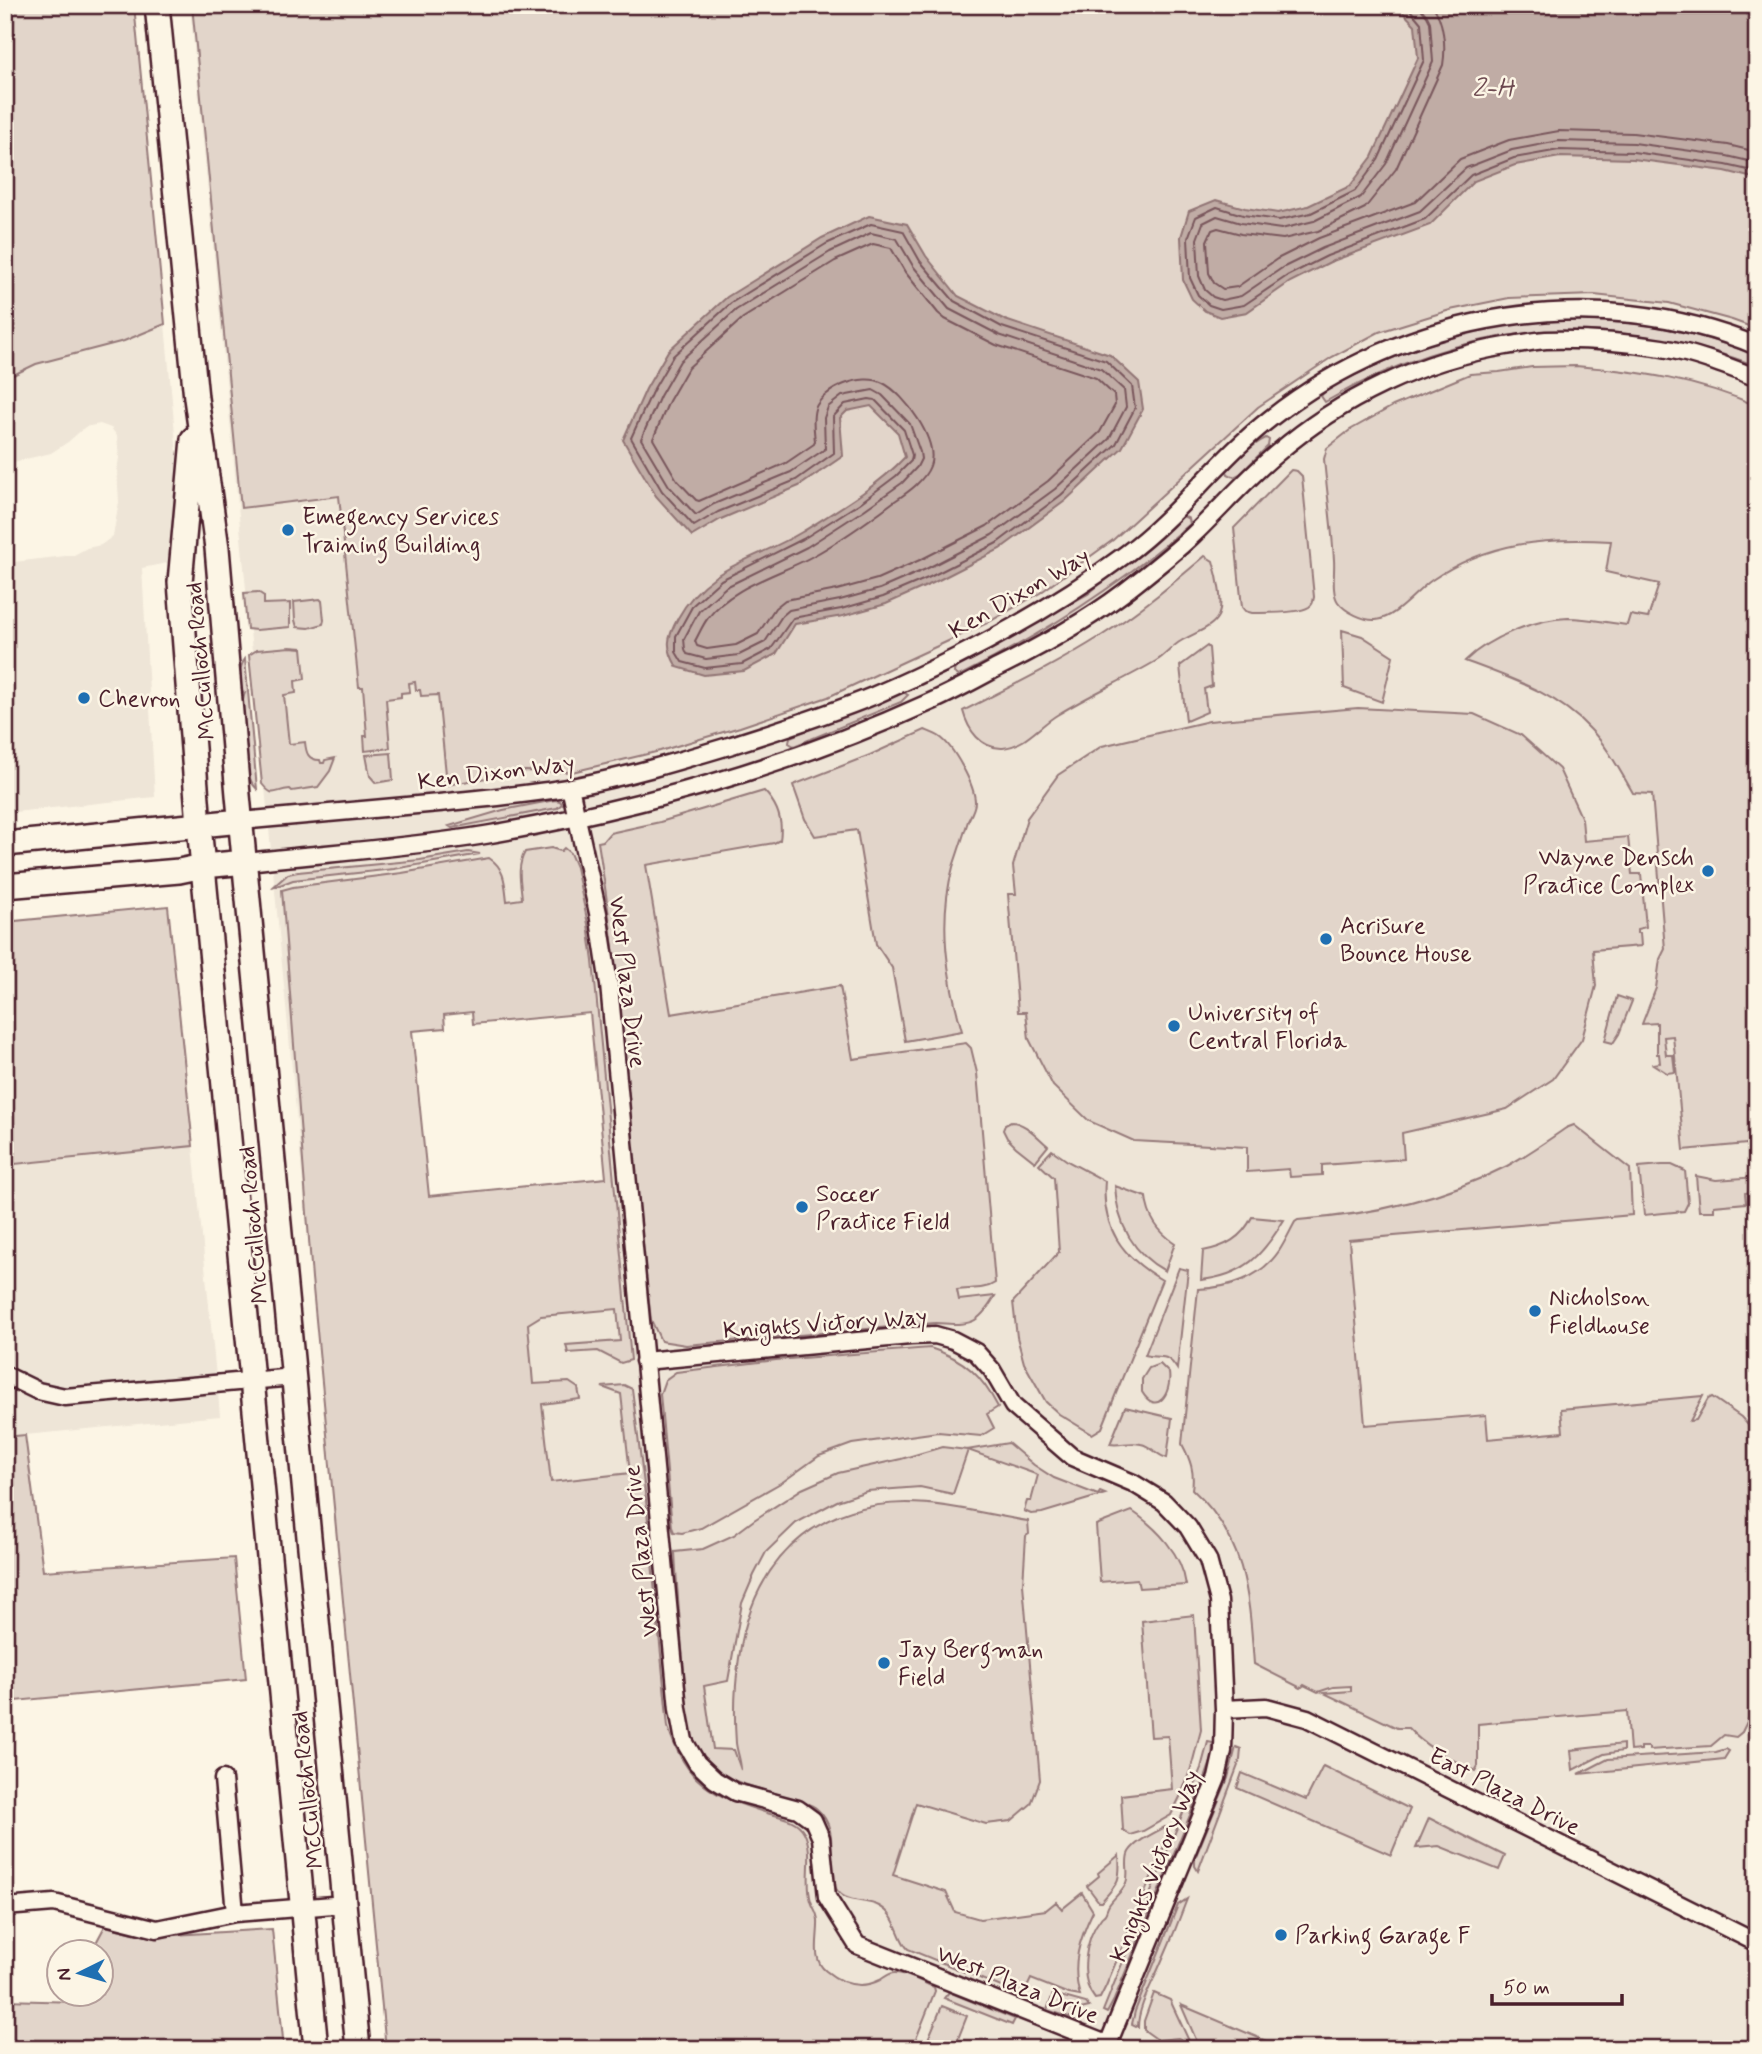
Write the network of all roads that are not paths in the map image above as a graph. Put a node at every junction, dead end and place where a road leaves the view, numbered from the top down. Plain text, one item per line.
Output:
1 (157, 5) edge
2 (1757, 346) edge
3 (1757, 378) edge
4 (196, 398) junction
5 (217, 548) junction
6 (180, 582) junction
7 (570, 788) junction
8 (577, 816) junction
9 (241, 821) junction
10 (199, 825) junction
11 (5, 844) edge
12 (246, 862) junction
13 (203, 866) junction
14 (5, 886) edge
15 (644, 1361) junction
16 (5, 1375) edge
17 (294, 1377) junction
18 (253, 1381) junction
19 (1224, 1709) junction
20 (223, 1779) dead end
21 (345, 1903) junction
22 (5, 1907) edge
23 (303, 1908) junction
24 (235, 1913) junction
25 (1757, 1943) edge
26 (1113, 2047) edge
27 (316, 2049) edge
28 (358, 2049) edge

1 - 4 main road, McCulloch Road
2 - 7 street, Ken Dixon Way
3 - 8 street
4 - 5 main road, McCulloch Road
4 - 6 main road, McCulloch Road
5 - 6 main road
5 - 9 main road, McCulloch Road
6 - 10 main road, McCulloch Road
7 - 8 street, West Plaza Drive
7 - 9 street, Ken Dixon Way
8 - 12 street
8 - 15 street, West Plaza Drive
9 - 10 main road
9 - 12 main road, McCulloch Road
10 - 11 main road
10 - 13 main road, McCulloch Road
12 - 13 main road
12 - 17 main road, McCulloch Road
13 - 14 main road
13 - 18 main road, McCulloch Road
15 - 19 street, Knights Victory Way
15 - 26 street, West Plaza Drive
16 - 18 street
17 - 18 street
17 - 21 main road, McCulloch Road
18 - 23 main road, McCulloch Road
19 - 25 street, East Plaza Drive
19 - 26 street, Knights Victory Way
20 - 24 street
21 - 23 street
21 - 28 main road, McCulloch Road
22 - 24 street
23 - 24 street
23 - 27 main road, McCulloch Road

